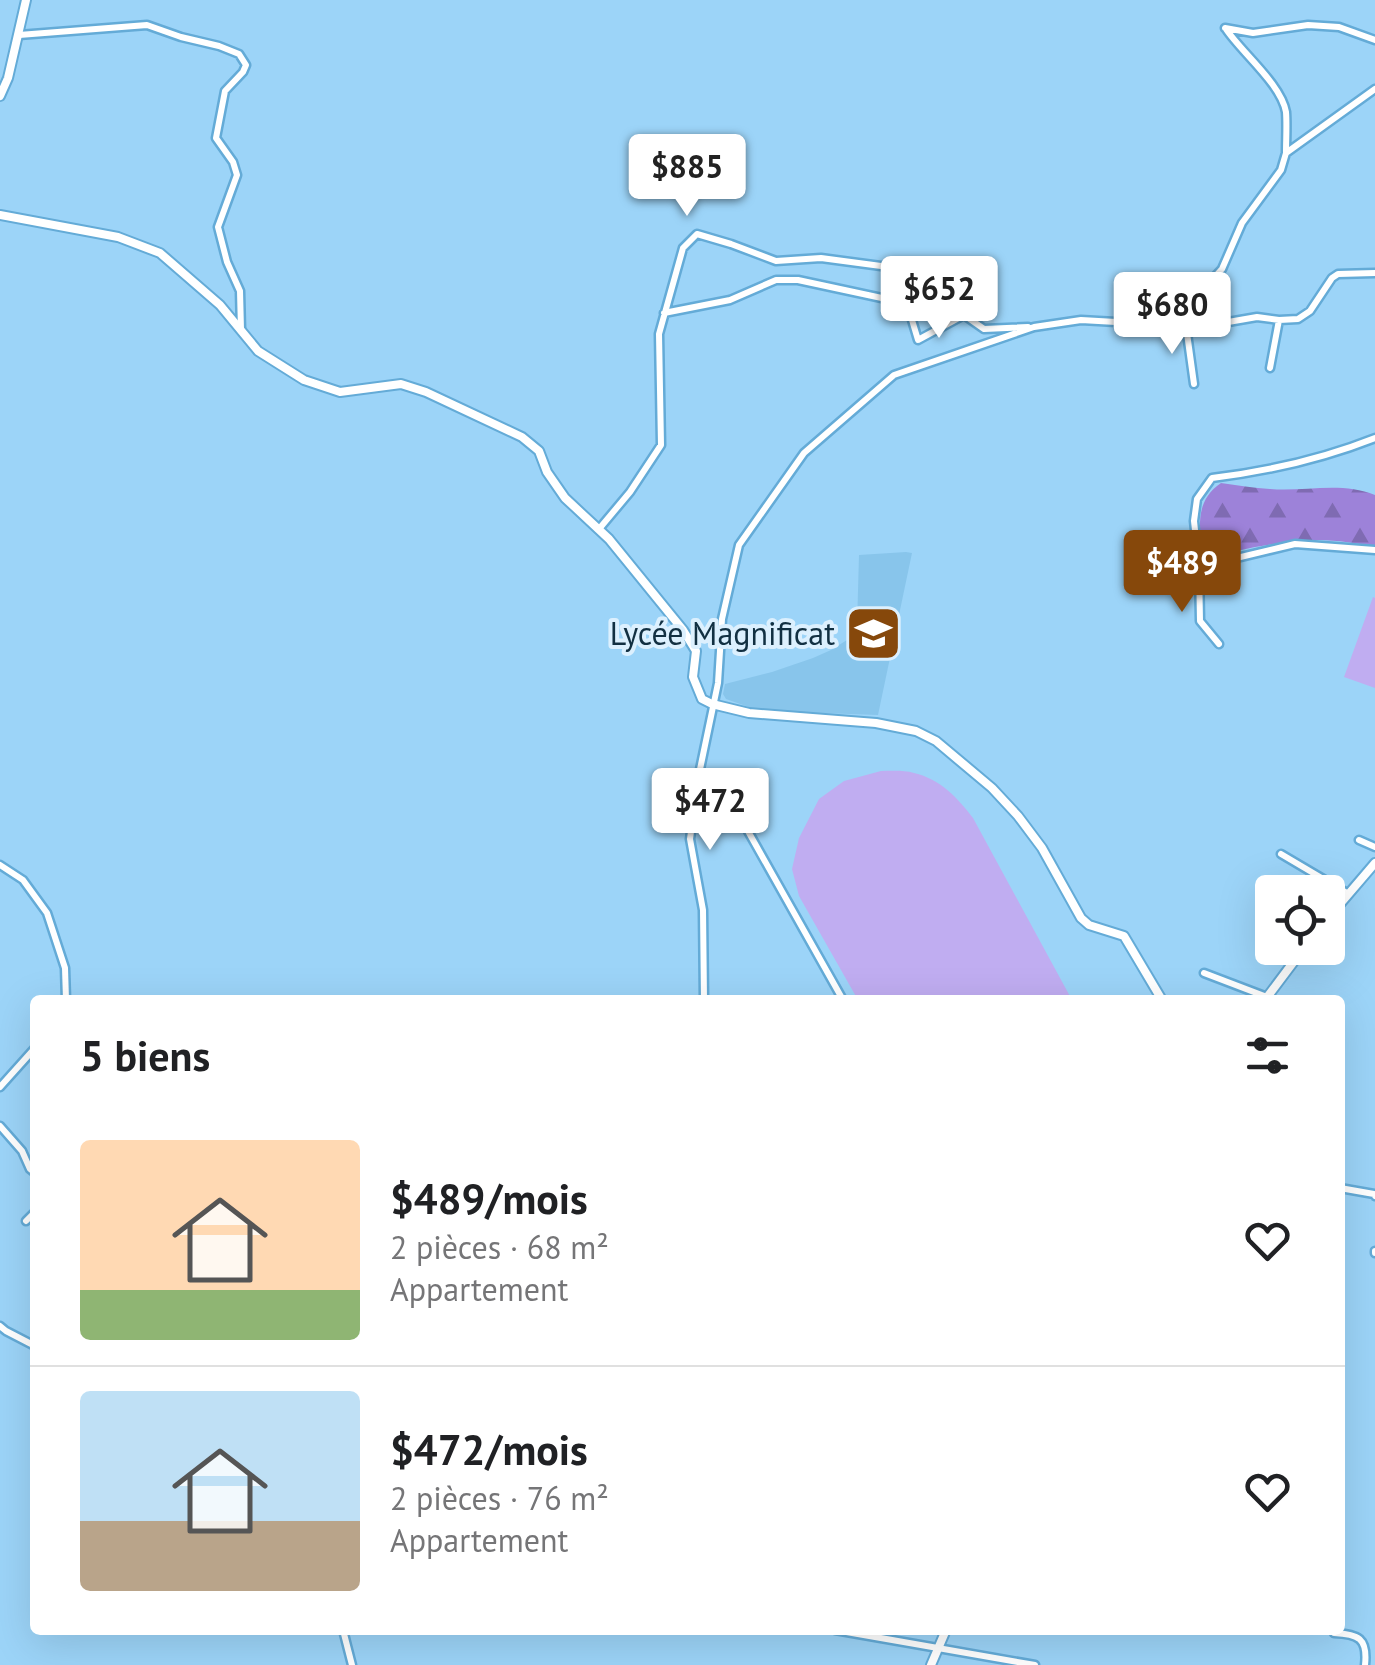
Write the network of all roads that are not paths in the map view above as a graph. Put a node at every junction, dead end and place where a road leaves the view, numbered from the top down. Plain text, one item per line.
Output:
1 (26, 0) edge
2 (20, 35) junction
3 (1375, 40) edge
4 (1375, 89) edge
5 (0, 96) edge
6 (1286, 152) junction
7 (0, 215) edge
8 (1375, 273) edge
9 (664, 313) junction
10 (964, 314) junction
11 (1279, 320) junction
12 (1211, 325) junction
13 (1186, 326) junction
14 (1034, 327) junction
15 (241, 331) junction
16 (1270, 368) dead end
17 (1194, 384) dead end
18 (1375, 438) edge
19 (599, 529) junction
20 (1375, 550) edge
21 (1199, 567) junction
22 (1218, 644) dead end
23 (712, 704) junction
24 (699, 774) junction
25 (1359, 840) dead end
26 (1375, 847) edge
27 (1281, 854) dead end
28 (1375, 863) edge
29 (0, 865) edge
30 (1346, 894) joint
31 (1291, 965) edge
32 (1204, 974) dead end
33 (66, 995) edge
34 (704, 995) edge
35 (840, 995) edge
36 (1159, 995) edge
37 (1256, 995) edge
38 (1269, 995) edge
39 (30, 1054) edge
40 (0, 1087) edge
41 (0, 1126) edge
42 (30, 1169) edge
43 (1345, 1189) edge
44 (1375, 1196) edge
45 (30, 1217) edge
46 (26, 1221) dead end
47 (0, 1326) edge
48 (30, 1343) edge
49 (1345, 1634) edge
50 (344, 1635) edge
51 (873, 1635) edge
52 (944, 1635) edge
53 (939, 1647) junction
54 (352, 1665) edge
55 (932, 1665) edge
56 (1035, 1665) edge
57 (1365, 1665) edge

1 - 2 street
2 - 5 street
2 - 15 street
3 - 6 street
4 - 6 street
6 - 12 street
7 - 15 street
8 - 11 street
9 - 10 street
9 - 10 street
9 - 19 street
10 - 14 street
11 - 12 street
11 - 16 street
12 - 13 street
13 - 14 street
13 - 17 street
14 - 23 street
15 - 19 street
18 - 21 street
19 - 23 street
20 - 21 street
21 - 22 street
23 - 24 street
23 - 36 street
24 - 34 street
24 - 35 street
25 - 26 street
27 - 30 street
28 - 30 street
29 - 33 street
31 - 38 street
32 - 37 street
39 - 40 street
41 - 42 street
43 - 44 street
45 - 46 street
47 - 48 street
49 - 57 street
50 - 54 street
51 - 53 street
52 - 53 street
53 - 55 street
53 - 56 street

